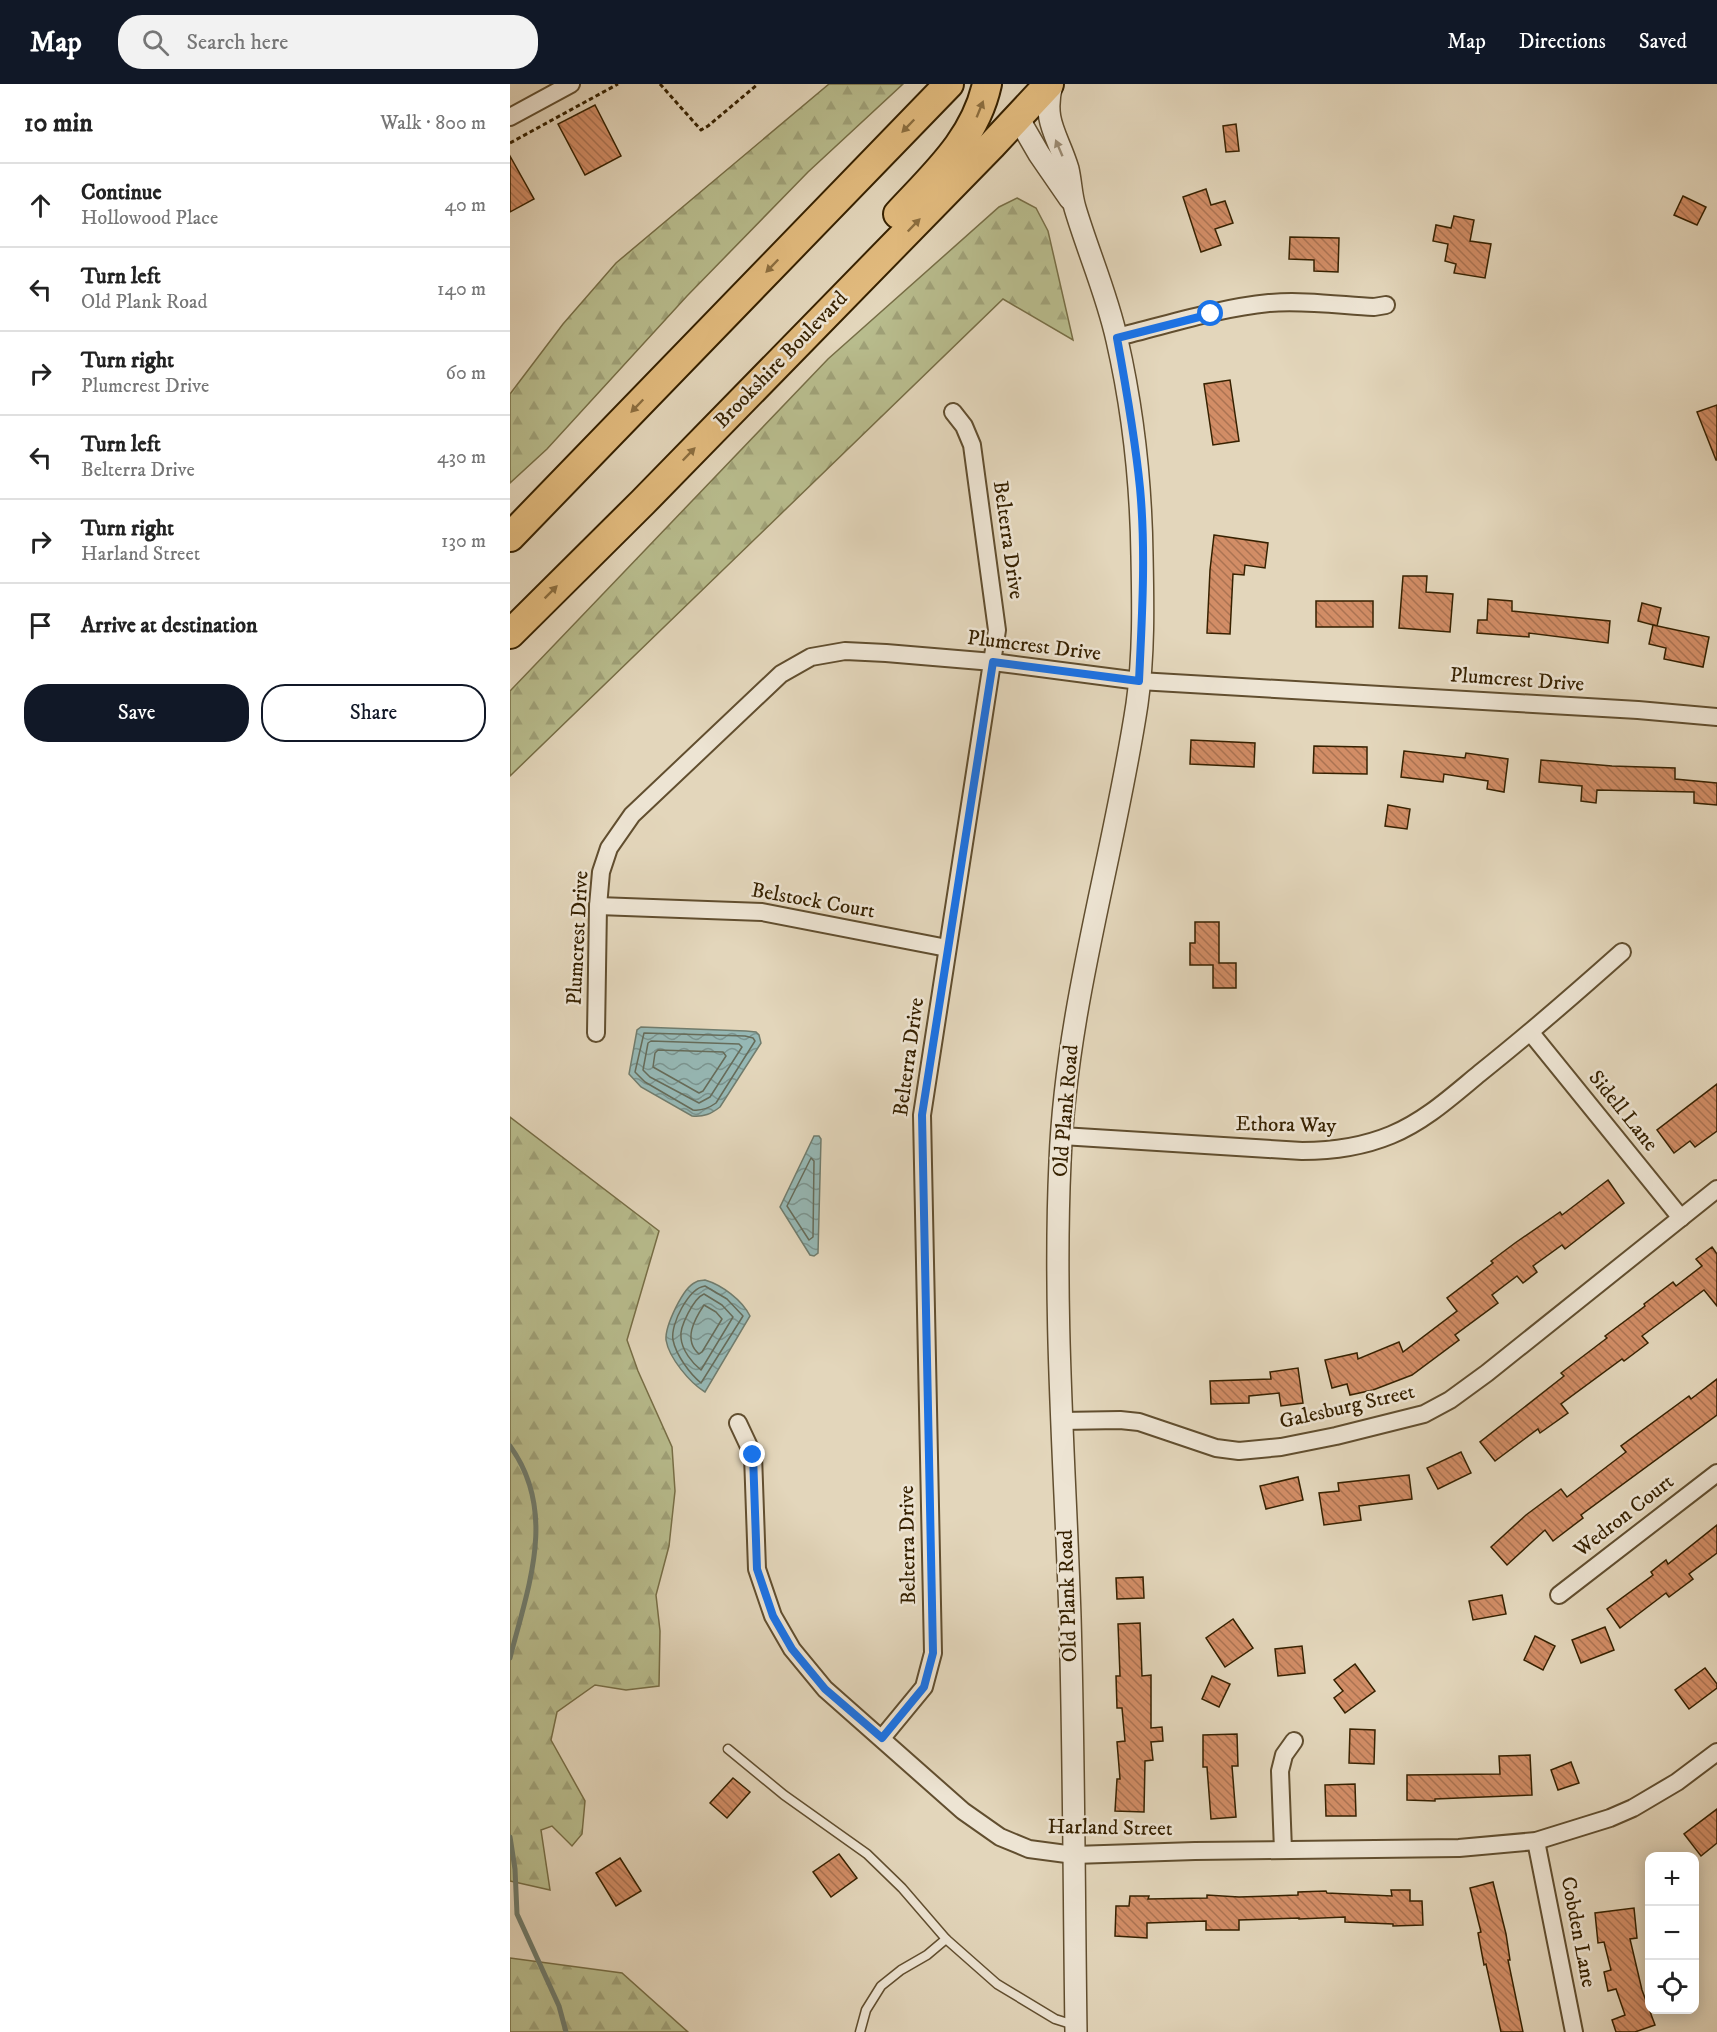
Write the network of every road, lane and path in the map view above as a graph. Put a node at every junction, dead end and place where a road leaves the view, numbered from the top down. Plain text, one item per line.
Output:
1 (570, 84) edge
2 (618, 84) edge
3 (660, 84) edge
4 (758, 84) edge
5 (949, 84) edge
6 (987, 84) edge
7 (1016, 84) edge
8 (1050, 84) edge
9 (1017, 116) junction
10 (510, 117) edge
11 (510, 142) edge
12 (1074, 204) junction
13 (1386, 304) dead end
14 (821, 319) junction
15 (1117, 338) junction
16 (953, 412) dead end
17 (510, 537) edge
18 (510, 634) edge
19 (993, 662) junction
20 (1139, 681) junction
21 (1717, 717) edge
22 (598, 906) junction
23 (947, 948) junction
24 (1622, 952) dead end
25 (596, 1033) dead end
26 (1531, 1033) junction
27 (1062, 1136) junction
28 (1717, 1189) edge
29 (1681, 1218) junction
30 (1061, 1421) junction
31 (738, 1423) dead end
32 (1717, 1473) edge
33 (1559, 1595) dead end
34 (882, 1738) junction
35 (1294, 1741) dead end
36 (728, 1749) dead end
37 (1717, 1752) edge
38 (1536, 1841) junction
39 (1283, 1850) junction
40 (1074, 1855) junction
41 (946, 1939) junction
42 (1076, 2029) edge
43 (860, 2032) edge
44 (1574, 2032) edge

1 - 10 street
2 - 11 path
3 - 4 path
5 -> 17 highway
14 -> 6 highway
7 - 9 highway
8 - 9 highway, Brookshire Boulevard
12 -> 8 street, Old Plank Road
9 - 12 street, Old Plank Road
14 -> 9 highway, Brookshire Boulevard
12 - 15 street, Old Plank Road
13 - 15 street
18 -> 14 highway, Brookshire Boulevard
15 - 20 street, Old Plank Road
16 - 19 street, Belterra Drive
19 - 20 street, Plumcrest Drive
19 - 22 street, Plumcrest Drive
19 - 23 street, Belterra Drive
20 - 21 street, Plumcrest Drive
20 - 27 street, Old Plank Road
22 - 23 street, Belstock Court
22 - 25 street, Plumcrest Drive
23 - 34 street, Belterra Drive
24 - 26 street, Ethora Way
26 - 27 street, Ethora Way
26 - 29 street, Sidell Lane
27 - 30 street, Old Plank Road
28 - 29 street, Galesburg Street
29 - 30 street, Galesburg Street
30 - 40 street, Old Plank Road
31 - 34 street, Harland Street
32 - 33 street, Wedron Court
34 - 40 street, Harland Street
35 - 39 street
36 - 41 lane
37 - 38 street, Harland Street
38 - 39 street, Harland Street
38 - 44 street, Cobden Lane
39 - 40 street, Harland Street
40 - 42 street, Old Plank Road
41 - 42 lane
41 - 43 lane

